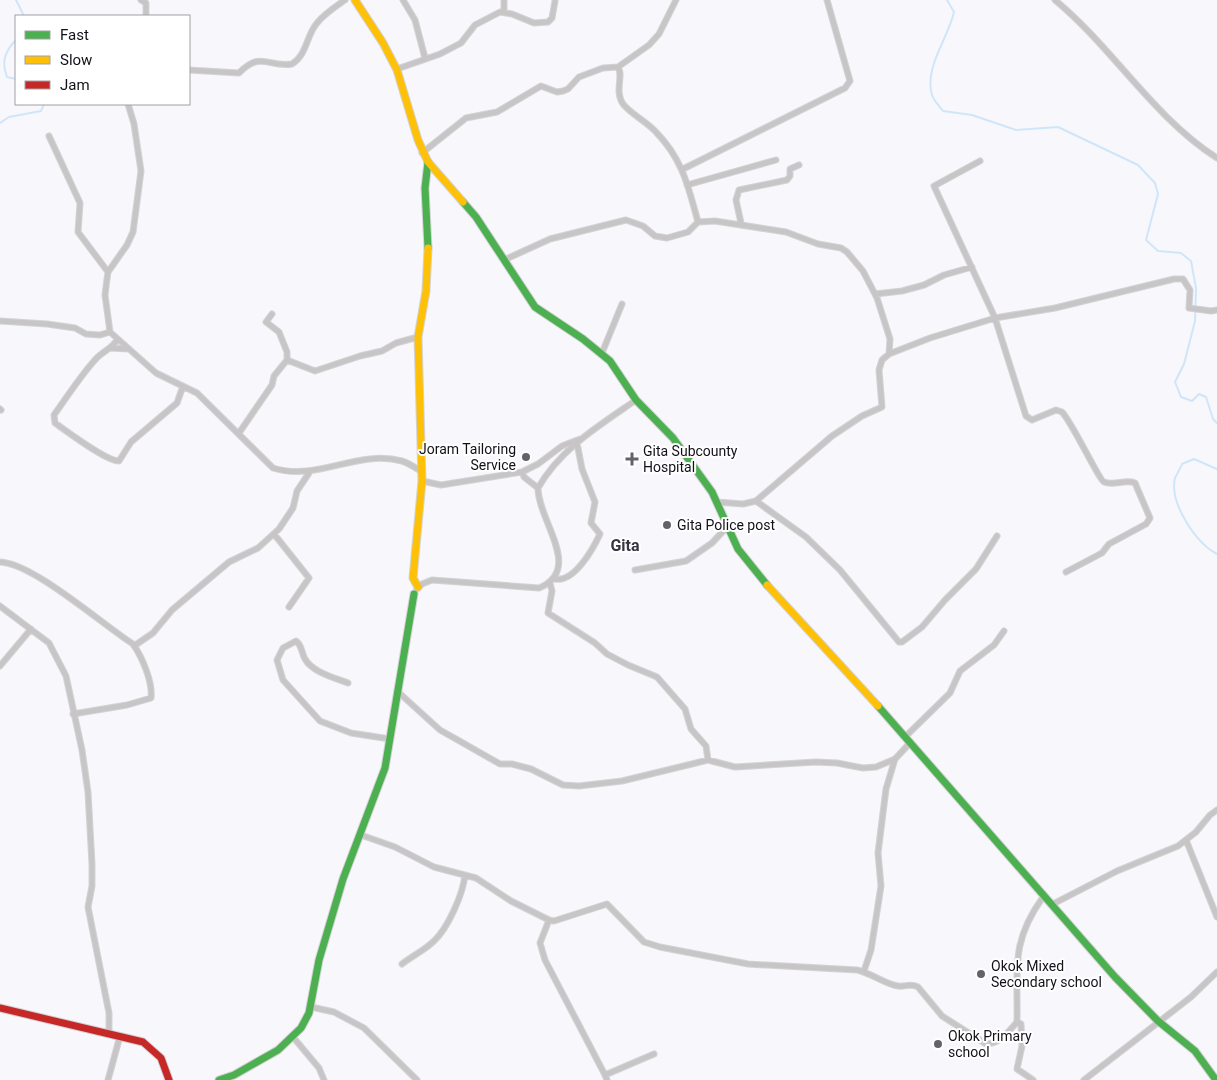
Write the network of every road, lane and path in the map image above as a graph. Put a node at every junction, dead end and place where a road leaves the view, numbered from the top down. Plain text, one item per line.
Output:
1 (141, 0) edge
2 (345, 0) edge
3 (355, 0) edge
4 (403, 0) edge
5 (504, 0) edge
6 (676, 0) edge
7 (828, 0) edge
8 (1055, 0) edge
9 (555, 1) dead end
10 (504, 12) junction
11 (146, 15) edge
12 (425, 58) junction
13 (618, 67) junction
14 (397, 69) junction
15 (190, 70) edge
16 (128, 105) edge
17 (49, 136) dead end
18 (422, 152) junction
19 (1217, 158) edge
20 (776, 160) dead end
21 (980, 161) dead end
22 (428, 162) junction
23 (799, 165) dead end
24 (683, 169) junction
25 (687, 185) junction
26 (698, 222) junction
27 (741, 223) junction
28 (504, 260) junction
29 (972, 267) junction
30 (108, 272) junction
31 (875, 294) junction
32 (622, 304) dead end
33 (1214, 310) edge
34 (272, 314) dead end
35 (995, 318) junction
36 (0, 321) edge
37 (110, 332) junction
38 (418, 337) junction
39 (117, 340) junction
40 (110, 348) junction
41 (129, 349) junction
42 (602, 353) junction
43 (889, 354) junction
44 (287, 360) junction
45 (183, 386) junction
46 (636, 400) junction
47 (239, 433) junction
48 (585, 437) junction
49 (577, 443) junction
50 (422, 472) junction
51 (522, 472) junction
52 (309, 473) junction
53 (422, 481) junction
54 (538, 488) junction
55 (756, 501) junction
56 (717, 502) junction
57 (726, 528) junction
58 (274, 534) junction
59 (997, 536) dead end
60 (0, 562) edge
61 (635, 570) dead end
62 (1066, 572) dead end
63 (552, 581) junction
64 (416, 591) junction
65 (0, 606) edge
66 (289, 607) dead end
67 (30, 629) junction
68 (1004, 631) dead end
69 (134, 646) junction
70 (0, 666) edge
71 (348, 683) dead end
72 (397, 691) junction
73 (73, 714) junction
74 (390, 739) junction
75 (908, 740) junction
76 (895, 759) junction
77 (708, 760) junction
78 (1217, 810) edge
79 (361, 835) junction
80 (1186, 840) junction
81 (464, 875) junction
82 (1043, 897) junction
83 (1051, 905) junction
84 (1217, 916) edge
85 (549, 920) junction
86 (402, 964) dead end
87 (864, 971) junction
88 (1217, 972) edge
89 (311, 1007) junction
90 (0, 1008) edge
91 (1158, 1021) junction
92 (1018, 1022) junction
93 (110, 1033) junction
94 (120, 1036) junction
95 (293, 1036) junction
96 (654, 1054) dead end
97 (606, 1077) edge
98 (108, 1080) edge
99 (169, 1080) edge
100 (219, 1080) edge
101 (324, 1080) edge
102 (417, 1080) edge
103 (1033, 1080) edge
104 (1084, 1080) edge
105 (1216, 1080) edge

1 - 11 street
2 - 15 street
3 - 14 street
4 - 12 street
5 - 10 street
6 - 13 street
7 - 24 street
8 - 19 street
9 - 10 street
10 - 12 street
12 - 14 street
13 - 18 street
13 - 24 street
14 - 18 street
16 - 30 street
17 - 30 street
18 - 22 street
20 - 25 street
21 - 29 street
22 - 28 street
22 - 38 street
23 - 27 street
24 - 25 street
25 - 26 street
26 - 27 street
26 - 28 street
27 - 31 street
28 - 42 street
29 - 31 street
29 - 35 street
30 - 37 street
31 - 43 street
32 - 42 street
33 - 35 street
34 - 44 street
35 - 43 street
35 - 62 street
36 - 37 street
37 - 39 street
38 - 44 street
38 - 50 street
39 - 40 street
39 - 41 street
40 - 41 street
40 - 45 street
41 - 45 street
42 - 46 street
43 - 55 street
44 - 47 street
45 - 47 street
46 - 48 street
46 - 56 street
47 - 52 street
48 - 49 street
48 - 51 street
49 - 54 street
49 - 63 street
50 - 52 street
50 - 53 street
51 - 53 street
51 - 54 street
52 - 58 street
53 - 64 street
54 - 63 street
55 - 56 street
55 - 59 street
56 - 57 street
57 - 61 street
57 - 75 street
58 - 66 street
58 - 69 street
60 - 69 street
63 - 64 street
63 - 77 street
64 - 72 street
65 - 67 street
67 - 70 street
67 - 73 street
68 - 75 street
69 - 73 street
71 - 74 street
72 - 74 street
72 - 77 street
73 - 93 street
74 - 79 street
75 - 76 street
75 - 82 street
76 - 77 street
76 - 87 street
78 - 80 street
79 - 81 street
79 - 89 street
80 - 83 street
80 - 84 street
81 - 85 street
81 - 86 street
82 - 83 street
82 - 92 street
83 - 91 street
85 - 87 street
85 - 97 street
87 - 92 street
88 - 91 street
89 - 95 street
89 - 102 street
90 - 93 street
91 - 104 street
91 - 105 street
92 - 103 street
93 - 94 street
94 - 98 street
94 - 99 street
95 - 100 street
95 - 101 street
96 - 97 street

